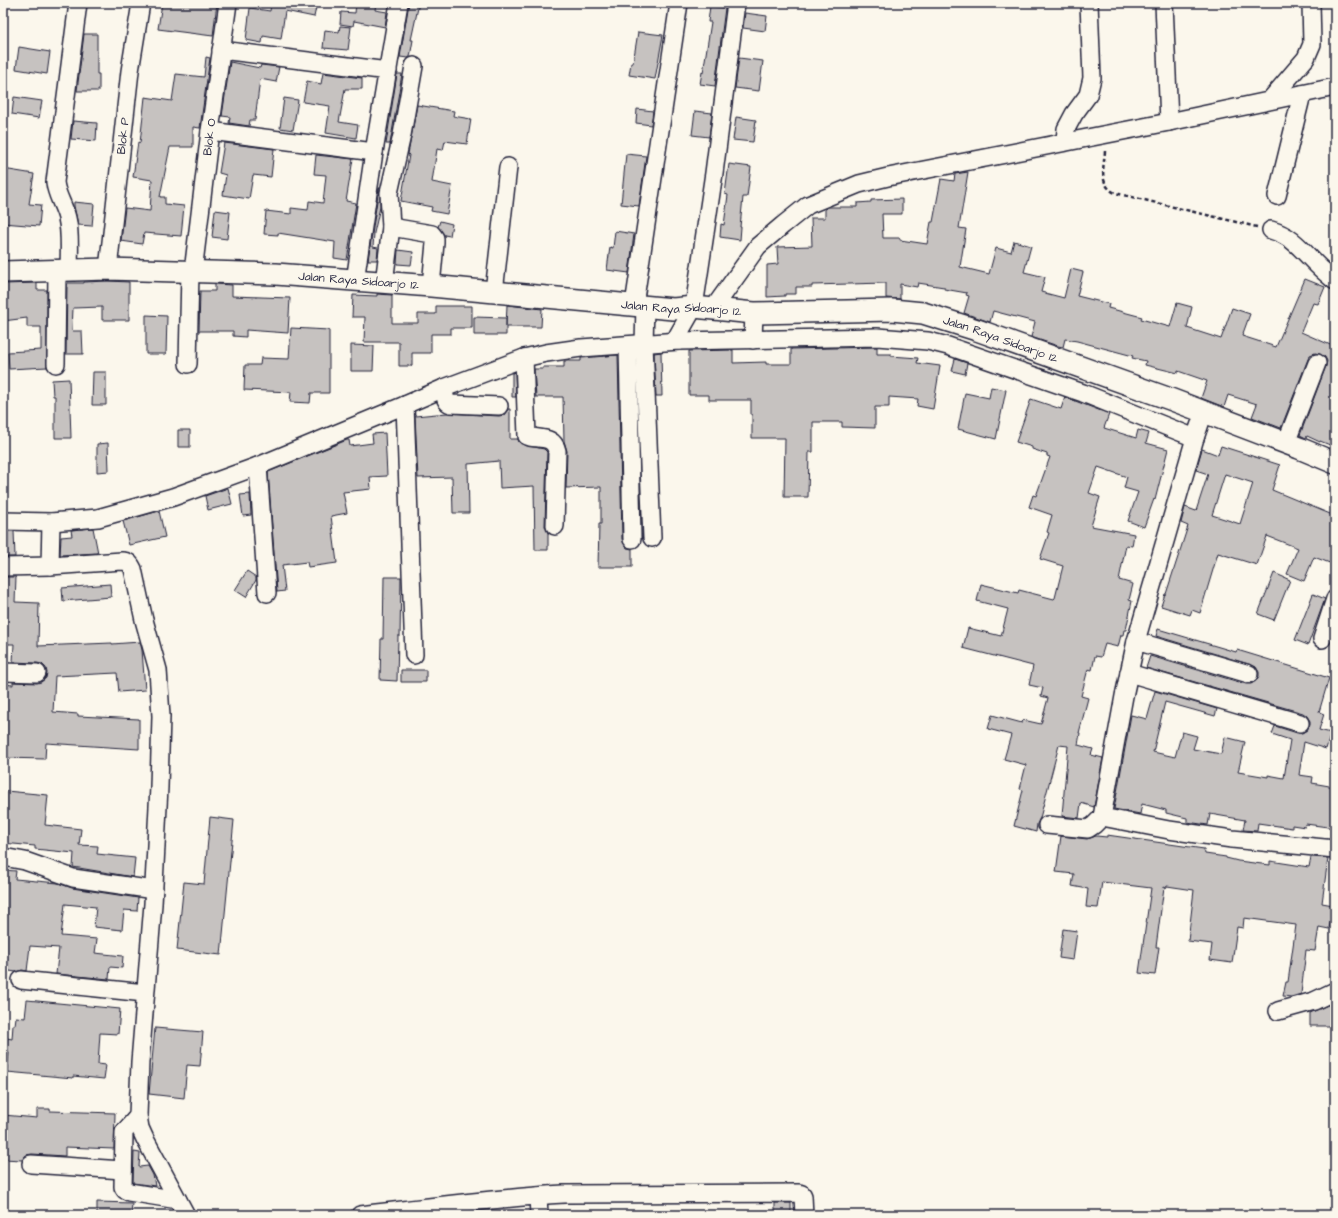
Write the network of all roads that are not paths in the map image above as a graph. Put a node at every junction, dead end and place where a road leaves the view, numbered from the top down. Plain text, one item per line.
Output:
1 (78, 3) edge
2 (141, 3) edge
3 (228, 3) edge
4 (399, 3) edge
5 (679, 3) edge
6 (736, 3) edge
7 (1089, 3) edge
8 (1164, 3) edge
9 (1311, 3) edge
10 (221, 50) junction
11 (414, 66) dead end
12 (388, 71) junction
13 (1335, 87) edge
14 (1302, 94) junction
15 (1270, 100) junction
16 (1169, 122) junction
17 (210, 131) junction
18 (1065, 142) junction
19 (374, 152) junction
20 (508, 166) dead end
21 (1277, 196) dead end
22 (391, 227) junction
23 (1271, 230) road end
24 (108, 269) junction
25 (63, 271) junction
26 (3, 272) edge
27 (192, 272) junction
28 (355, 281) junction
29 (1335, 281) edge
30 (384, 283) junction
31 (431, 286) junction
32 (494, 292) junction
33 (692, 320) junction
34 (640, 325) junction
35 (753, 327) junction
36 (524, 358) junction
37 (1317, 363) dead end
38 (56, 364) dead end
39 (188, 364) dead end
40 (444, 388) junction
41 (405, 405) junction
42 (499, 406) dead end
43 (1200, 425) junction
44 (1286, 443) junction
45 (1335, 463) edge
46 (258, 466) junction
47 (3, 521) edge
48 (51, 522) junction
49 (555, 526) dead end
50 (652, 538) dead end
51 (632, 539) dead end
52 (50, 566) junction
53 (3, 567) edge
54 (267, 593) dead end
55 (1335, 599) edge
56 (1322, 639) dead end
57 (1136, 641) junction
58 (414, 655) dead end
59 (3, 672) edge
60 (1129, 672) junction
61 (37, 673) dead end
62 (1249, 674) dead end
63 (1300, 723) dead end
64 (1102, 816) junction
65 (1047, 826) dead end
66 (1335, 850) edge
67 (3, 857) edge
68 (154, 890) junction
69 (21, 980) dead end
70 (1335, 990) edge
71 (145, 993) junction
72 (1278, 1011) dead end
73 (138, 1116) junction
74 (31, 1164) dead end
75 (123, 1170) junction
76 (538, 1196) junction
77 (182, 1208) edge
78 (360, 1215) edge
79 (539, 1215) edge
80 (804, 1215) edge

1 - 25 street
2 - 24 street, Blok P
3 - 10 street, Blok O
4 - 12 street
5 - 34 street
6 - 33 street
7 - 18 street
8 - 16 street
9 - 15 street
10 - 12 street
10 - 17 street, Blok O
11 - 22 street
12 - 19 street
13 - 14 street
14 - 15 street
14 - 21 street
15 - 16 street
16 - 18 street
17 - 19 street
17 - 27 street, Blok O
18 - 33 street
19 - 28 street
20 - 32 street
22 - 30 street
22 - 31 street
23 - 29 street
24 - 25 main road, Jalan Raya Sidoarjo 12
24 - 27 main road, Jalan Raya Sidoarjo 12
25 - 26 main road, Jalan Raya Sidoarjo 12
25 - 38 street
27 - 28 main road, Jalan Raya Sidoarjo 12
27 - 39 street, Blok O
28 - 30 main road, Jalan Raya Sidoarjo 12
30 - 31 main road, Jalan Raya Sidoarjo 12
31 - 32 main road, Jalan Raya Sidoarjo 12
32 - 34 main road, Jalan Raya Sidoarjo 12
33 - 34 street
33 - 34 main road, Jalan Raya Sidoarjo 12
33 - 35 main road, Jalan Raya Sidoarjo 12
33 - 35 street
34 - 36 street
34 - 50 street
34 - 51 street
35 - 43 street
35 - 43 main road, Jalan Raya Sidoarjo 12
36 - 40 street
36 - 49 street
37 - 44 street
40 - 41 street
40 - 42 street
41 - 46 street
41 - 58 street
43 - 44 main road, Jalan Raya Sidoarjo 12
43 - 57 street
44 - 45 main road, Jalan Raya Sidoarjo 12
46 - 48 street
46 - 54 street
47 - 48 street
48 - 52 street
52 - 53 street
52 - 68 street
55 - 56 street
57 - 60 street
57 - 62 street
59 - 61 street
60 - 63 street
60 - 64 street
64 - 65 street
64 - 66 street
67 - 68 street
68 - 71 street
69 - 71 street
70 - 72 street
71 - 73 street
73 - 75 street
73 - 77 street
74 - 75 street
75 - 77 street
76 - 78 street
76 - 79 street
76 - 80 street

